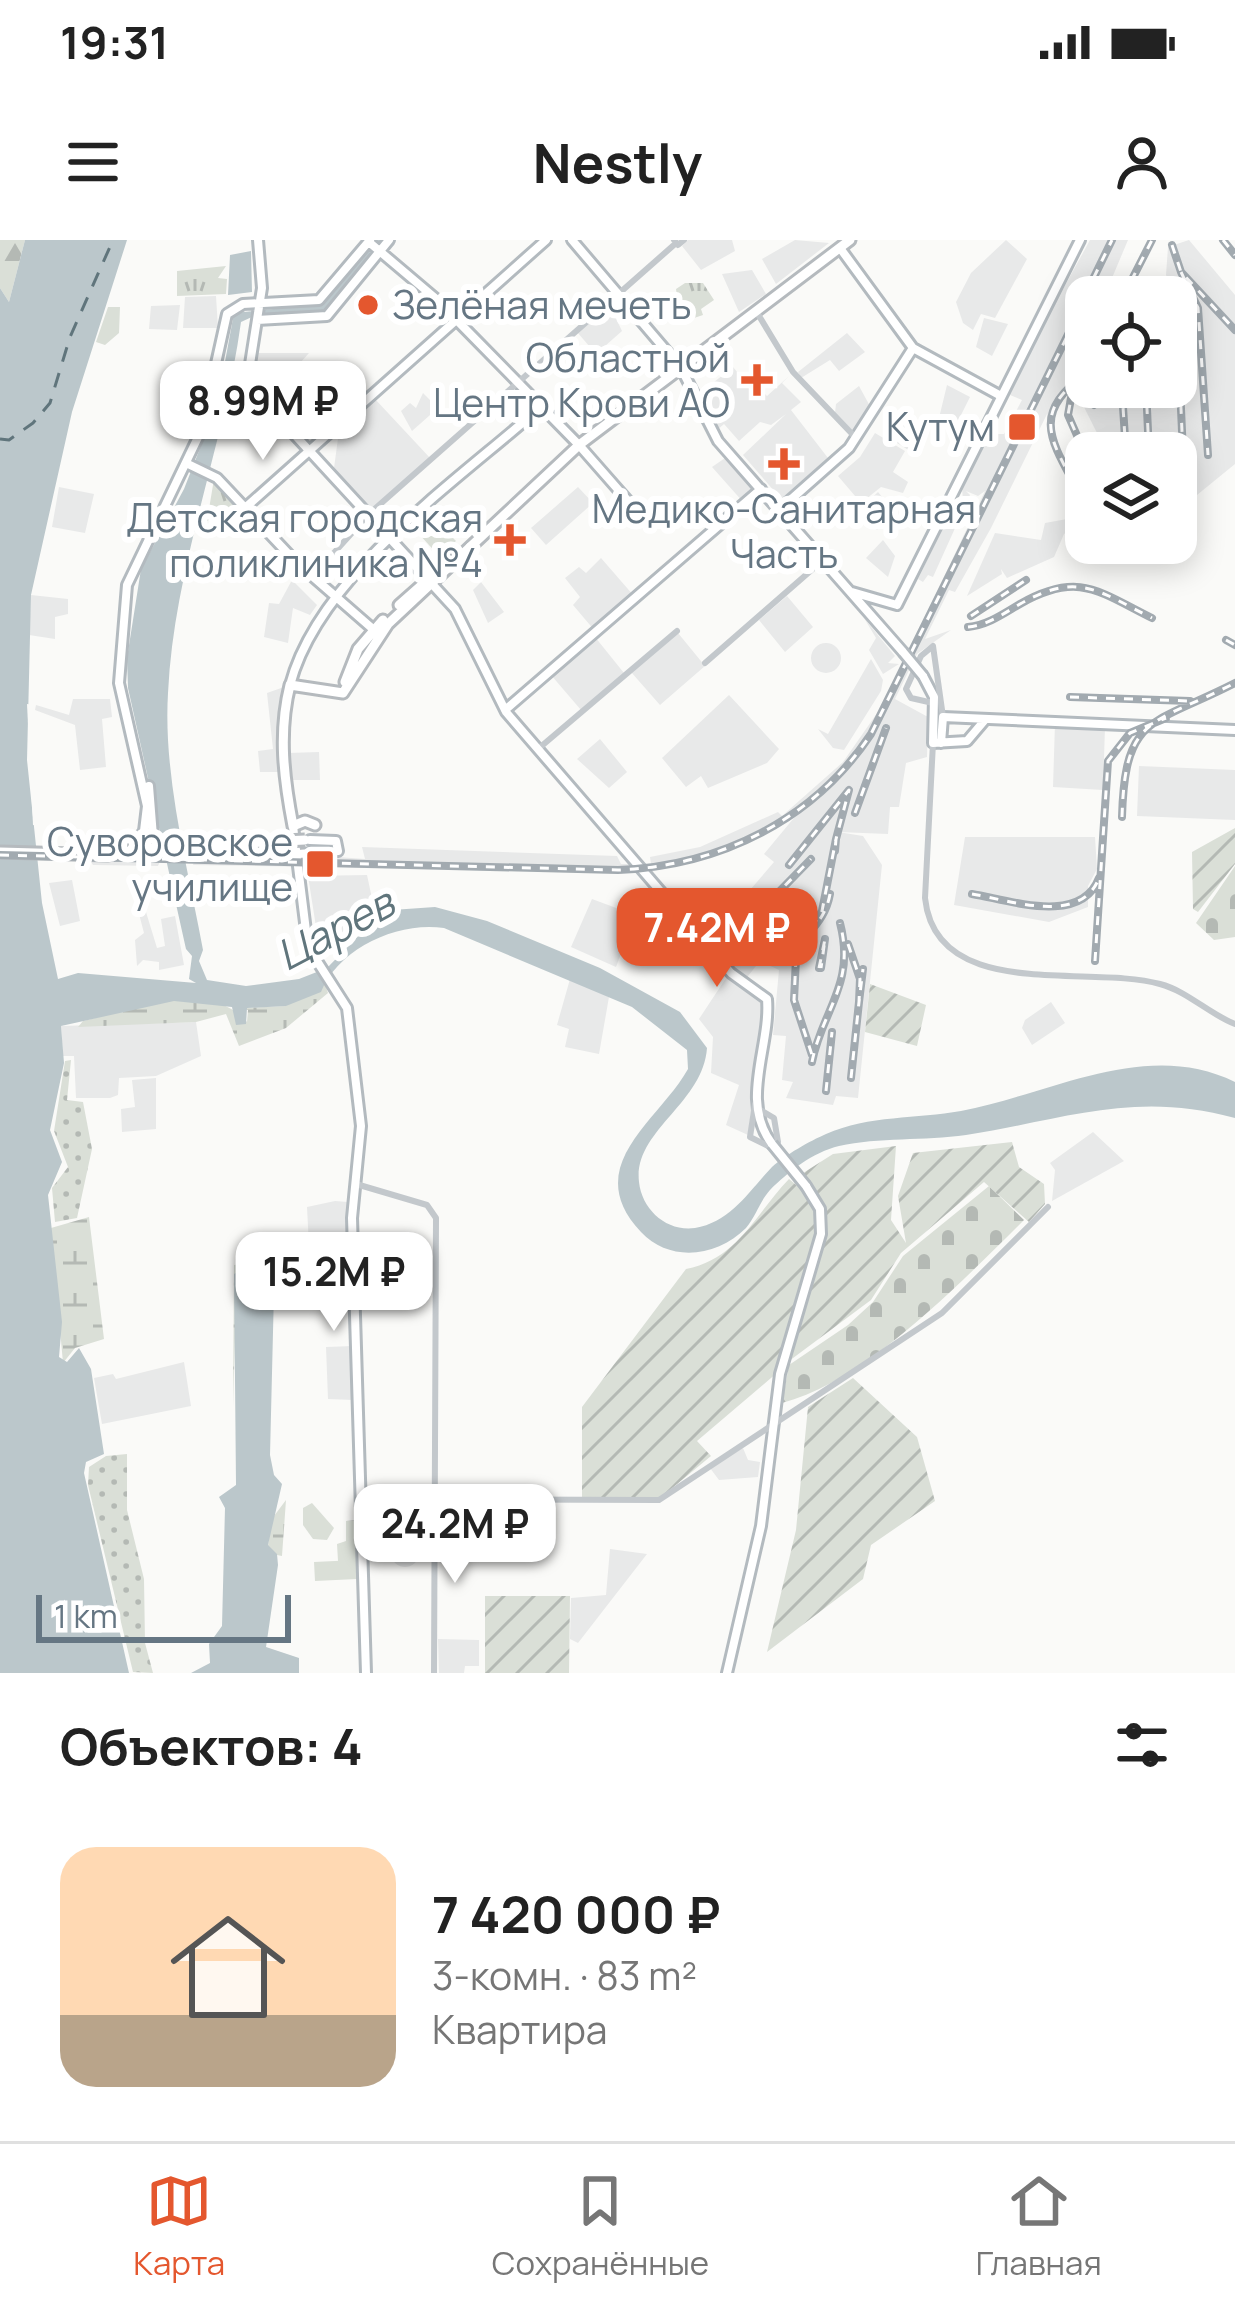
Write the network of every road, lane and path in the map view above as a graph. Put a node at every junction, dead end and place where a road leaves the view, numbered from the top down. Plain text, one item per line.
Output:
1 (258, 240) edge
2 (389, 240) edge
3 (547, 240) edge
4 (572, 240) edge
5 (1080, 240) edge
6 (680, 241) edge
7 (843, 243) edge
8 (375, 246) edge
9 (618, 294) junction
10 (755, 309) junction
11 (258, 313) junction
12 (454, 320) junction
13 (913, 348) junction
14 (680, 366) junction
15 (518, 381) junction
16 (1001, 396) junction
17 (544, 406) junction
18 (856, 438) junction
19 (578, 444) junction
20 (310, 451) junction
21 (190, 465) junction
22 (761, 489) junction
23 (244, 508) junction
24 (779, 510) junction
25 (369, 514) junction
26 (643, 518) dead end
27 (392, 538) junction
28 (824, 560) junction
29 (313, 576) junction
30 (431, 582) junction
31 (850, 592) junction
32 (334, 595) junction
33 (677, 631) dead end
34 (376, 632) junction
35 (705, 663) dead end
36 (924, 678) junction
37 (290, 685) junction
38 (924, 699) junction
39 (935, 706) junction
40 (505, 710) junction
41 (943, 717) junction
42 (968, 719) junction
43 (1008, 720) junction
44 (977, 727) junction
45 (1235, 730) edge
46 (937, 743) junction
47 (538, 749) junction
48 (140, 762) junction
49 (290, 808) junction
50 (300, 833) junction
51 (229, 841) junction
52 (137, 848) junction
53 (0, 853) edge
54 (292, 853) junction
55 (1235, 1024) edge
56 (756, 1109) junction
57 (356, 1184) junction
58 (1048, 1207) dead end
59 (772, 1425) junction
60 (434, 1498) junction
61 (361, 1499) junction
62 (366, 1673) edge
63 (434, 1673) edge
64 (727, 1673) edge

1 - 11 main road
2 - 8 main road
3 - 12 main road
4 - 9 main road
5 - 16 main road
6 - 9 street
7 - 10 main road
7 - 13 main road
8 - 11 main road
8 - 11 main road
8 - 12 main road
9 - 14 main road
9 - 15 street
10 - 14 main road
10 - 18 street
11 - 20 main road
11 - 21 main road
12 - 15 main road
12 - 20 main road
13 - 16 main road
13 - 18 main road
14 - 19 main road
14 - 22 main road
15 - 17 main road
15 - 25 street
16 - 31 main road
17 - 19 main road
17 - 27 main road
18 - 24 main road
19 - 26 main road
19 - 30 main road
20 - 23 main road
20 - 25 main road
21 - 23 main road
21 - 48 main road
22 - 24 main road
22 - 40 main road
23 - 29 main road
24 - 28 main road
25 - 27 main road
25 - 29 street
27 - 30 main road
27 - 32 main road
28 - 31 main road
28 - 35 street
29 - 32 main road
30 - 34 main road
30 - 40 main road
31 - 36 main road, bridge
32 - 34 main road
32 - 37 main road
33 - 47 street
34 - 37 main road
36 - 38 street
36 - 39 main road
37 - 49 main road
38 - 39 street
38 - 41 street
39 - 46 main road
40 - 47 main road
41 - 42 main road
41 - 46 main road
42 - 43 main road
42 - 44 main road
43 - 44 main road
43 - 45 main road
44 - 46 main road
46 - 55 street
47 - 56 main road
48 - 52 main road
48 - 52 main road
49 - 50 main road
49 - 50 main road
50 - 51 main road, bridge
50 - 54 main road
50 - 54 main road
51 - 52 main road, bridge
51 - 54 main road, bridge
52 - 53 main road
54 - 57 main road
56 - 56 street
56 - 59 main road, bridge
57 - 60 street
57 - 61 main road
58 - 59 street
59 - 60 street
59 - 64 main road
60 - 61 street
60 - 63 street
61 - 62 main road

